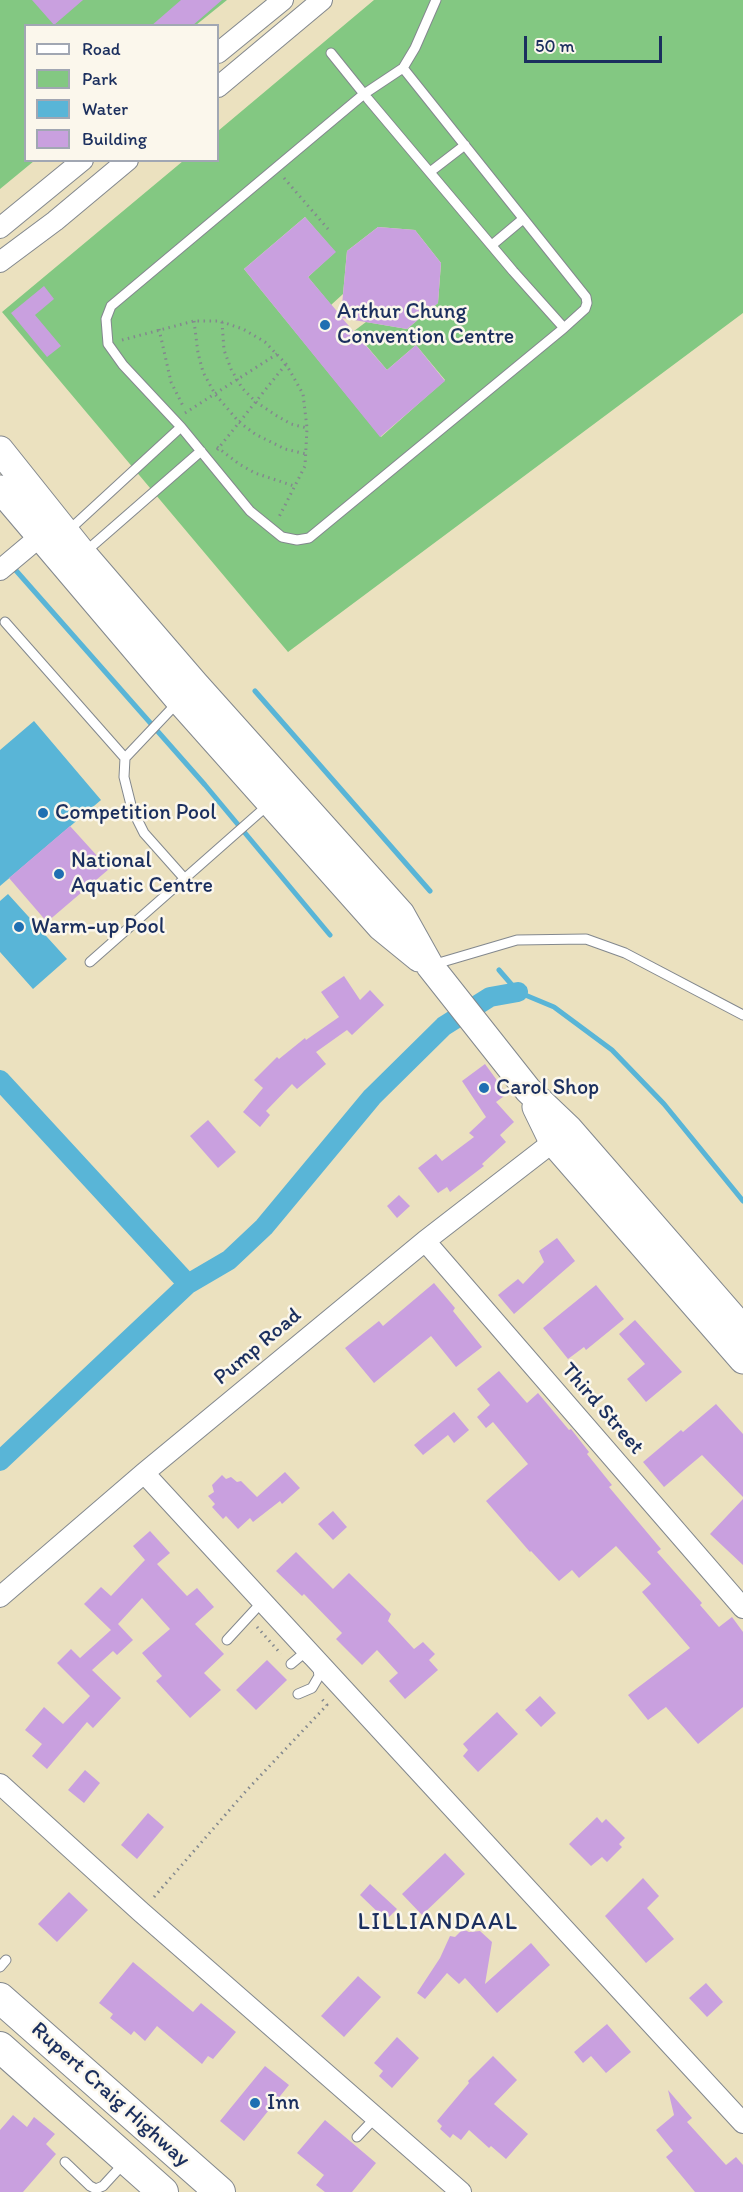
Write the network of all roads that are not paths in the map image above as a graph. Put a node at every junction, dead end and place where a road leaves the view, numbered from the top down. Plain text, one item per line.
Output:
1 (283, 0) edge
2 (322, 0) edge
3 (436, 0) edge
4 (219, 52) edge
5 (331, 53) dead end
6 (403, 68) junction
7 (219, 86) edge
8 (364, 94) junction
9 (465, 145) junction
10 (81, 162) edge
11 (126, 162) edge
12 (430, 172) junction
13 (523, 219) junction
14 (0, 228) edge
15 (492, 245) junction
16 (0, 262) edge
17 (564, 328) junction
18 (178, 424) junction
19 (0, 450) edge
20 (201, 451) junction
21 (0, 489) edge
22 (56, 544) junction
23 (0, 570) edge
24 (5, 622) dead end
25 (178, 702) junction
26 (125, 758) junction
27 (266, 807) junction
28 (184, 878) junction
29 (90, 962) dead end
30 (434, 971) junction
31 (743, 1015) edge
32 (524, 1085) junction
33 (553, 1142) junction
34 (424, 1241) junction
35 (743, 1329) edge
36 (743, 1360) edge
37 (144, 1473) junction
38 (0, 1597) edge
39 (262, 1602) junction
40 (743, 1608) edge
41 (227, 1640) dead end
42 (291, 1664) road end
43 (320, 1667) junction
44 (298, 1694) dead end
45 (0, 1784) edge
46 (0, 1998) edge
47 (5, 2055) edge
48 (376, 2117) junction
49 (743, 2122) edge
50 (357, 2137) dead end
51 (126, 2160) junction
52 (65, 2162) dead end
53 (163, 2192) edge
54 (220, 2192) edge
55 (461, 2192) edge

1 - 4 street
2 - 7 street
3 - 6 lane
5 - 8 lane
6 - 8 lane
6 - 9 lane
8 - 12 lane
8 - 18 lane
9 - 12 lane
9 - 13 lane
10 - 14 street
11 - 16 street
12 - 15 lane
13 - 15 lane
13 - 17 lane
15 - 17 lane
17 - 20 lane
18 - 20 lane
18 - 22 lane
19 - 22 main road
20 - 22 lane
21 - 22 main road
22 - 23 street
22 - 25 main road
22 - 30 main road
24 - 26 lane
25 - 26 lane
25 - 27 main road
26 - 28 lane
27 - 28 lane
27 - 30 main road
28 - 29 lane
30 - 31 lane
30 - 32 main road
32 - 33 main road
32 - 35 main road
33 - 34 street, Pump Road
33 - 36 main road
34 - 37 street, Pump Road
34 - 40 street, Third Street
37 - 38 street, Pump Road
37 - 39 street
39 - 41 lane
39 - 43 street
42 - 43 lane
43 - 44 lane
43 - 49 street
45 - 48 street
46 - 54 main road, Rupert Craig Highway
47 - 51 main road, Rupert Craig Highway
48 - 50 lane
48 - 55 street
51 - 52 lane
51 - 53 main road, Rupert Craig Highway

